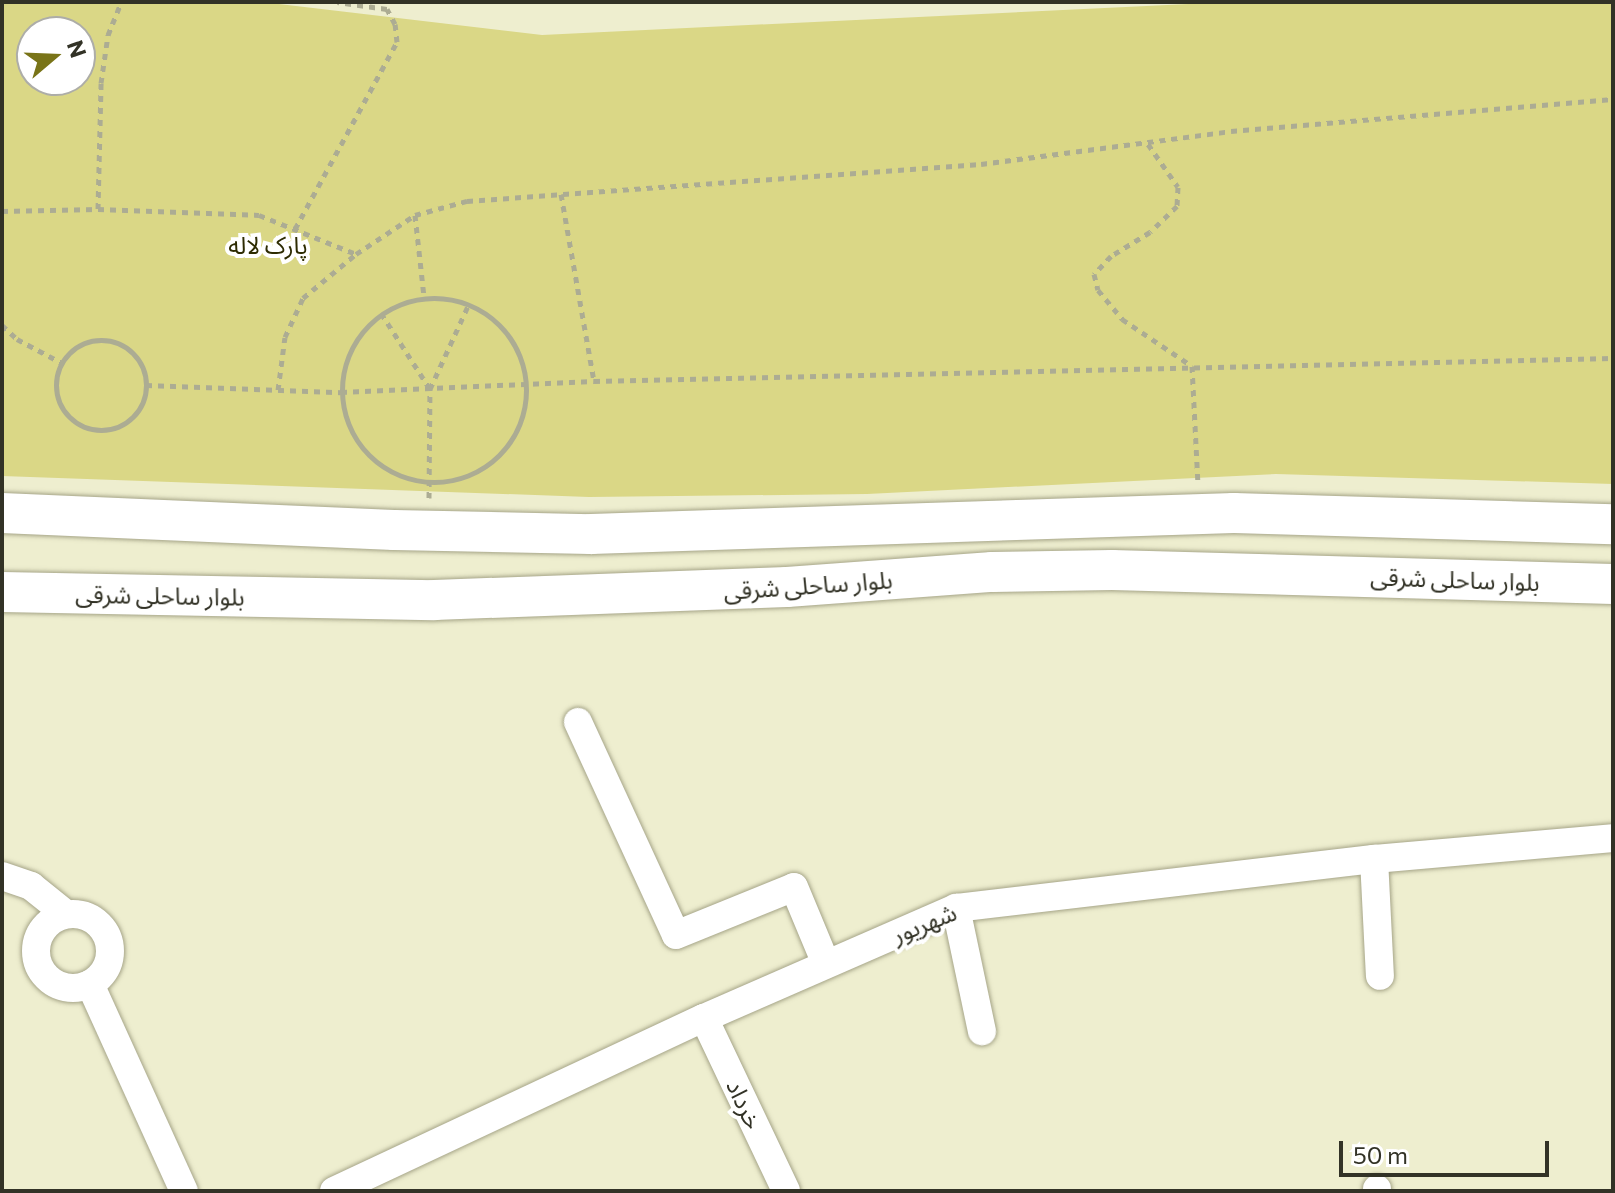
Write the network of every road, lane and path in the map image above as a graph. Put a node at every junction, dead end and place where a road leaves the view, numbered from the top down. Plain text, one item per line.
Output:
1 (121, 2) edge
2 (337, 2) edge
3 (1613, 99) edge
4 (1148, 144) junction
5 (561, 194) junction
6 (98, 209) junction
7 (2, 211) edge
8 (415, 215) junction
9 (295, 229) junction
10 (356, 254) junction
11 (424, 297) junction
12 (469, 304) junction
13 (381, 313) junction
14 (2, 325) edge
15 (1613, 358) edge
16 (62, 363) junction
17 (1192, 366) junction
18 (594, 381) junction
19 (146, 385) junction
20 (526, 387) junction
21 (430, 389) junction
22 (278, 390) junction
23 (341, 392) junction
24 (428, 483) junction
25 (2, 513) edge
26 (1200, 513) junction
27 (1613, 524) edge
28 (432, 531) junction
29 (1613, 584) edge
30 (2, 592) edge
31 (578, 722) dead end
32 (1613, 838) edge
33 (1374, 859) junction
34 (2, 876) edge
35 (956, 908) junction
36 (66, 914) junction
37 (826, 964) junction
38 (1380, 976) dead end
39 (90, 984) junction
40 (704, 1018) junction
41 (982, 1031) dead end
42 (184, 1191) edge
43 (334, 1191) edge
44 (786, 1191) edge

1 - 6 path
2 - 9 path
3 - 4 path
4 - 5 path
4 - 17 path
5 - 8 path
5 - 18 path
6 - 7 path
6 - 9 path
8 - 10 path
8 - 11 path
9 - 10 path
10 - 22 path
11 - 12 path
11 - 13 path
12 - 20 path
12 - 21 path
13 - 21 path
13 - 23 path
14 - 16 path
15 - 17 path
16 - 19 path
16 - 19 path
17 - 18 path
17 - 26 path
18 - 20 path
19 - 22 path
20 - 21 path
20 - 24 path
21 - 23 path
21 - 24 path
22 - 23 path
23 - 24 path
24 - 28 path
25 - 28 main road
26 - 27 main road
26 - 28 main road
29 - 30 main road, بلوار ساحلی شرقی
31 - 37 street
32 - 33 street, شهریور
33 - 35 street, شهریور
33 - 38 street
34 - 36 street
35 - 37 street, شهریور
35 - 41 street
36 - 39 street
36 - 39 street
37 - 40 street, شهریور
39 - 42 street
40 - 43 street, شهریور
40 - 44 street, خرداد

